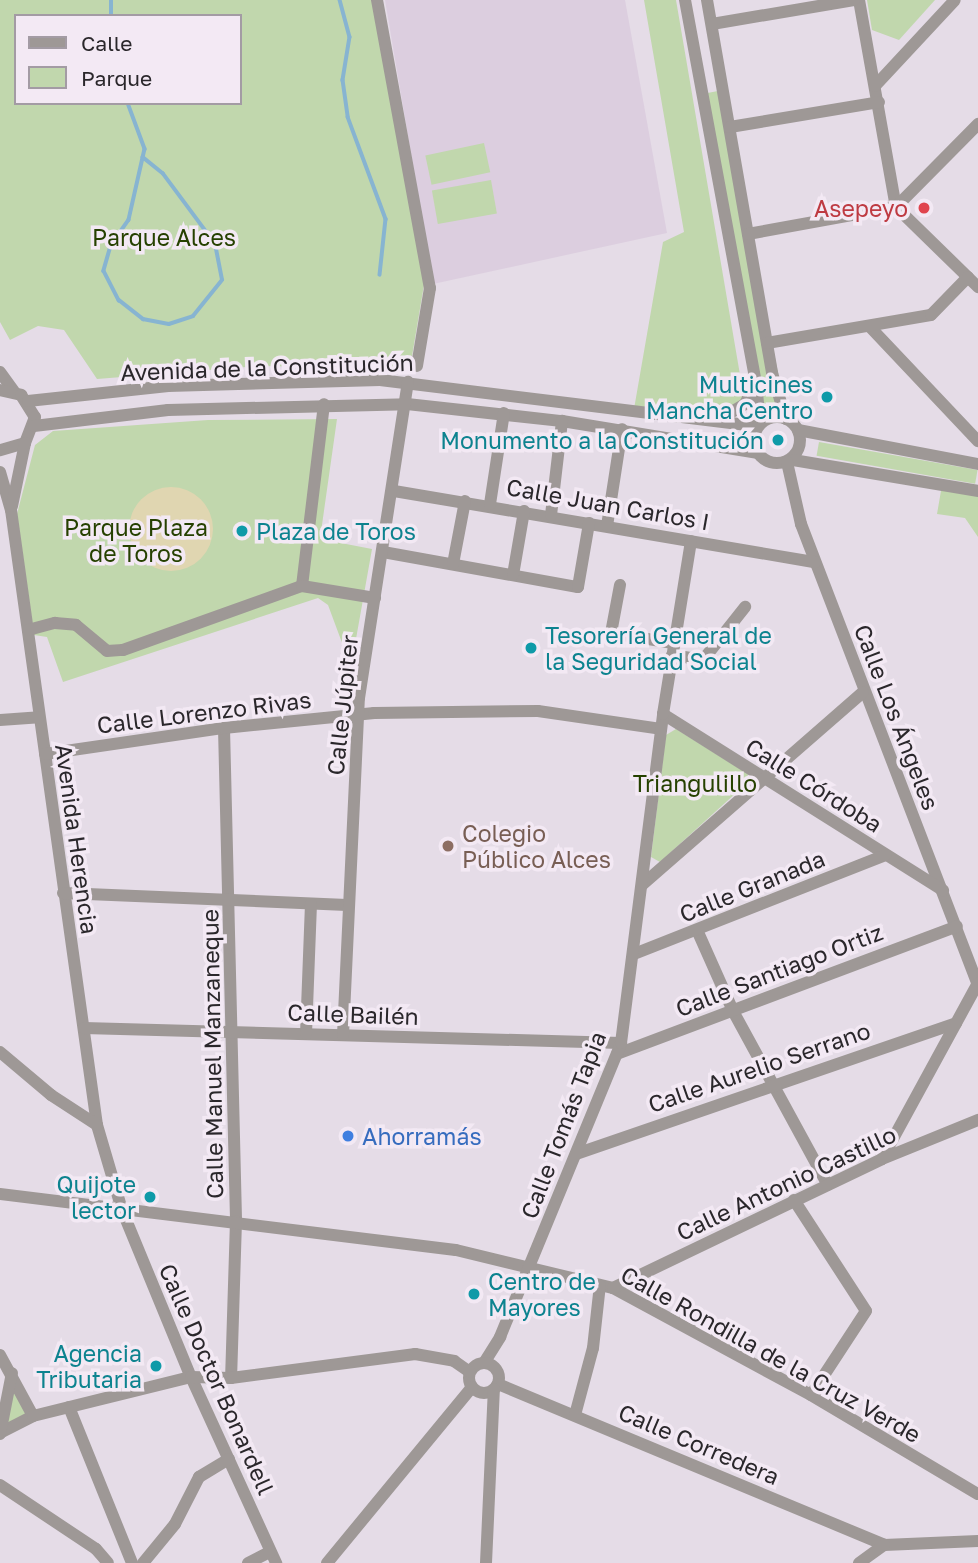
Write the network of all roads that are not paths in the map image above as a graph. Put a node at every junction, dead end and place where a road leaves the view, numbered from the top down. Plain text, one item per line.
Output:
1 (377, 0) edge
2 (685, 0) edge
3 (707, 0) edge
4 (857, 0) edge
5 (955, 0) edge
6 (712, 24) junction
7 (875, 86) junction
8 (723, 90) junction
9 (702, 93) junction
10 (878, 102) junction
11 (978, 124) edge
12 (730, 127) junction
13 (896, 206) junction
14 (748, 234) junction
15 (968, 277) junction
16 (978, 286) edge
17 (871, 328) junction
18 (767, 344) junction
19 (417, 366) dead end
20 (0, 372) edge
21 (408, 382) junction
22 (756, 383) junction
23 (0, 390) edge
24 (14, 391) junction
25 (28, 401) junction
26 (324, 404) junction
27 (407, 404) junction
28 (504, 413) junction
29 (720, 419) junction
30 (786, 419) junction
31 (562, 421) junction
32 (759, 425) junction
33 (34, 426) junction
34 (622, 429) junction
35 (798, 430) junction
36 (978, 441) edge
37 (24, 443) junction
38 (0, 450) edge
39 (758, 453) junction
40 (790, 461) junction
41 (978, 464) edge
42 (0, 472) edge
43 (394, 491) junction
44 (978, 491) edge
45 (465, 501) junction
46 (490, 505) junction
47 (11, 510) junction
48 (524, 511) junction
49 (551, 515) junction
50 (589, 523) junction
51 (607, 526) junction
52 (691, 541) junction
53 (383, 552) junction
54 (815, 562) junction
55 (453, 564) junction
56 (513, 575) junction
57 (620, 585) dead end
58 (302, 586) junction
59 (375, 597) junction
60 (745, 607) dead end
61 (28, 630) junction
62 (673, 649) junction
63 (863, 692) junction
64 (663, 714) junction
65 (358, 715) junction
66 (39, 717) junction
67 (0, 720) edge
68 (224, 728) junction
69 (661, 729) junction
70 (45, 754) junction
71 (762, 778) junction
72 (885, 855) junction
73 (642, 885) junction
74 (943, 891) junction
75 (63, 893) junction
76 (230, 900) junction
77 (311, 904) junction
78 (347, 905) junction
79 (957, 926) junction
80 (697, 930) junction
81 (634, 954) junction
82 (978, 984) edge
83 (733, 1011) junction
84 (956, 1023) junction
85 (84, 1028) junction
86 (232, 1030) junction
87 (306, 1034) junction
88 (343, 1035) junction
89 (619, 1049) junction
90 (0, 1052) edge
91 (774, 1085) junction
92 (978, 1120) edge
93 (97, 1125) junction
94 (576, 1154) junction
95 (882, 1159) junction
96 (828, 1185) junction
97 (0, 1194) edge
98 (794, 1200) junction
99 (122, 1210) junction
100 (236, 1221) junction
101 (530, 1264) junction
102 (607, 1286) junction
103 (0, 1355) edge
104 (484, 1363) junction
105 (470, 1372) junction
106 (6, 1373) edge
107 (191, 1377) junction
108 (231, 1378) junction
109 (472, 1387) junction
110 (496, 1387) junction
111 (811, 1395) junction
112 (69, 1407) junction
113 (575, 1415) junction
114 (33, 1416) junction
115 (0, 1434) edge
116 (229, 1459) junction
117 (0, 1485) edge
118 (978, 1494) edge
119 (978, 1541) edge
120 (884, 1545) junction
121 (273, 1558) edge
122 (108, 1563) edge
123 (132, 1563) edge
124 (143, 1563) edge
125 (248, 1563) edge
126 (327, 1563) edge
127 (485, 1563) edge
128 (859, 1563) edge

1 - 19 street
2 - 9 street
3 - 6 street
4 - 6 street
4 - 7 street
5 - 7 street
6 - 8 street
7 - 10 street
8 - 9 street
8 - 12 street
9 - 22 street
10 - 12 street
10 - 13 street
11 - 13 street
12 - 14 street
13 - 14 street
13 - 15 street
14 - 18 street
15 - 16 street
15 - 17 street
17 - 18 street
17 - 36 street
18 - 30 street
20 - 24 street
21 - 25 street, Avenida de la Constitución
21 - 27 street, Calle Júpiter
21 - 29 street, Avenida de la Constitución
22 - 29 street
22 - 32 street
23 - 24 street
24 - 25 street
25 - 33 street
26 - 27 street, Avenida de la Constitución
26 - 33 street, Avenida de la Constitución
26 - 58 street
27 - 28 street, Avenida de la Constitución
27 - 43 street, Calle Júpiter
28 - 31 street, Avenida de la Constitución
28 - 46 street
29 - 32 street, Avenida de la Constitución
30 - 32 street
30 - 35 street
31 - 34 street, Avenida de la Constitución
31 - 49 street
32 - 39 street
33 - 37 street
34 - 39 street, Avenida de la Constitución
34 - 51 street
35 - 40 street
35 - 41 street
37 - 38 street
37 - 47 street
39 - 40 street
40 - 44 street
40 - 54 street, Calle Los Ángeles
42 - 47 street, Avenida Herencia
43 - 45 street, Calle Juan Carlos I
43 - 53 street, Calle Júpiter
45 - 46 street, Calle Juan Carlos I
45 - 55 street
46 - 48 street, Calle Juan Carlos I
47 - 61 street, Avenida Herencia
48 - 49 street, Calle Juan Carlos I
48 - 56 street
49 - 50 street, Calle Juan Carlos I
50 - 51 street, Calle Juan Carlos I
50 - 56 street
51 - 52 street, Calle Juan Carlos I
52 - 54 street, Calle Juan Carlos I
52 - 62 street, Calle Tomás Tapia
53 - 55 street
53 - 59 street, Calle Júpiter
54 - 63 street, Calle Los Ángeles
55 - 56 street
57 - 62 street
58 - 59 street
58 - 61 street
59 - 65 street, Calle Júpiter
60 - 62 street
61 - 66 street, Avenida Herencia
62 - 64 street, Calle Tomás Tapia
63 - 71 street
63 - 74 street, Calle Los Ángeles
64 - 69 street, Calle Tomás Tapia
64 - 71 street, Calle Córdoba
65 - 68 street, Calle Lorenzo Rivas
65 - 69 street, Calle Lorenzo Rivas
65 - 78 street, Calle Júpiter
66 - 67 street
66 - 70 street, Avenida Herencia
68 - 70 street, Calle Lorenzo Rivas
68 - 76 street, Calle Manuel Manzaneque
69 - 73 street, Calle Tomás Tapia
70 - 75 street, Avenida Herencia
71 - 72 street, Calle Córdoba
71 - 73 street
72 - 74 street, Calle Córdoba
72 - 80 street, Calle Granada
73 - 81 street, Calle Tomás Tapia
74 - 79 street, Calle Los Ángeles
75 - 76 street
75 - 85 street, Avenida Herencia
76 - 77 street
76 - 86 street, Calle Manuel Manzaneque
77 - 78 street
77 - 87 street
78 - 88 street, Calle Júpiter
79 - 82 street, Calle Los Ángeles
79 - 83 street, Calle Santiago Ortiz
80 - 81 street, Calle Granada
80 - 83 street
81 - 89 street, Calle Tomás Tapia
82 - 84 street
83 - 89 street, Calle Santiago Ortiz
83 - 91 street
84 - 91 street, Calle Aurelio Serrano
84 - 95 street
85 - 86 street, Calle Bailén
85 - 93 street, Avenida Herencia
86 - 87 street, Calle Bailén
86 - 100 street, Calle Manuel Manzaneque
87 - 88 street, Calle Bailén
88 - 89 street, Calle Bailén
89 - 94 street, Calle Tomás Tapia
90 - 93 street
91 - 94 street, Calle Aurelio Serrano
91 - 96 street
92 - 95 street, Calle Antonio Castillo
93 - 99 street, Avenida Herencia
94 - 101 street, Calle Tomás Tapia
95 - 96 street, Calle Antonio Castillo
96 - 98 street, Calle Antonio Castillo
97 - 99 street, Calle Rondilla de la Cruz Verde
98 - 102 street, Calle Antonio Castillo
98 - 111 street
99 - 100 street, Calle Rondilla de la Cruz Verde
99 - 107 street, Calle Doctor Bonardell
100 - 101 street, Calle Rondilla de la Cruz Verde
100 - 108 street, Calle Manuel Manzaneque
101 - 102 street, Calle Rondilla de la Cruz Verde
101 - 104 street, Calle Tomás Tapia
102 - 111 street, Calle Rondilla de la Cruz Verde
102 - 113 street
103 - 106 street
104 - 105 street
104 - 110 street
105 - 108 street
105 - 109 street
106 - 114 street
106 - 115 street
107 - 108 street
107 - 112 street
107 - 116 street, Calle Doctor Bonardell
109 - 110 street
109 - 126 street
110 - 113 street, Calle Corredera
110 - 127 street
111 - 118 street, Calle Rondilla de la Cruz Verde
112 - 114 street
112 - 123 street
113 - 120 street, Calle Corredera
114 - 115 street
116 - 121 street, Calle Doctor Bonardell
116 - 124 street
117 - 122 street
119 - 120 street
120 - 128 street
121 - 125 street

